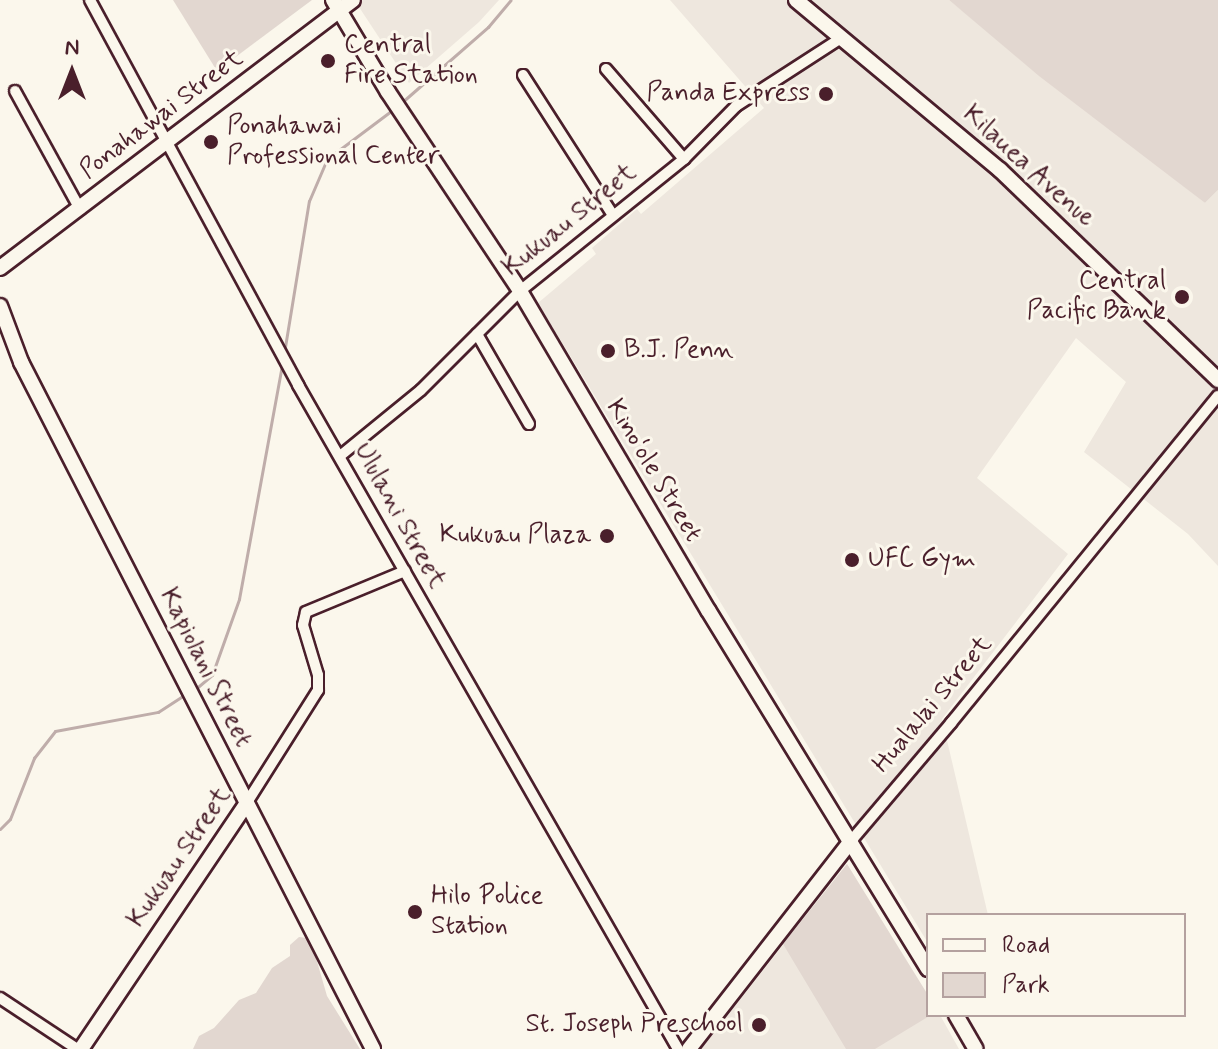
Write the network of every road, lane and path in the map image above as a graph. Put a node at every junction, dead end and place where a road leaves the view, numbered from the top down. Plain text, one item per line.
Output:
1 (90, 0) edge
2 (353, 0) edge
3 (796, 0) edge
4 (336, 6) edge
5 (841, 38) junction
6 (606, 69) dead end
7 (523, 75) dead end
8 (15, 91) dead end
9 (166, 142) junction
10 (684, 159) junction
11 (80, 209) junction
12 (613, 215) junction
13 (0, 268) edge
14 (520, 291) junction
15 (0, 306) edge
16 (477, 334) junction
17 (1218, 380) edge
18 (1218, 396) edge
19 (529, 424) dead end
20 (340, 456) junction
21 (405, 571) junction
22 (246, 804) junction
23 (851, 841) junction
24 (926, 966) edge
25 (0, 998) edge
26 (957, 1017) edge
27 (79, 1049) edge
28 (373, 1049) edge
29 (678, 1049) edge
30 (689, 1049) edge
31 (976, 1049) edge

1 - 9 street, Ululani Street
2 - 4 street, Ponahawai Street
3 - 5 street, Kilauea Avenue
4 - 9 street, Ponahawai Street
4 - 14 street, Kinoʻole Street
5 - 10 street, Kukuau Street
5 - 17 street, Kilauea Avenue
6 - 10 street
7 - 12 street
8 - 11 street
9 - 11 street, Ponahawai Street
9 - 20 street, Ululani Street
10 - 12 street, Kukuau Street
11 - 13 street, Ponahawai Street
12 - 14 street, Kukuau Street
14 - 16 street, Kukuau Street
14 - 23 street, Kinoʻole Street
15 - 22 street, Kapiolani Street
16 - 19 street
16 - 20 street, Kukuau Street
18 - 23 street, Hualalai Street
20 - 21 street, Ululani Street
21 - 22 street, Kukuau Street
21 - 29 street, Ululani Street
22 - 27 street, Kukuau Street
22 - 28 street, Kapiolani Street
23 - 24 street, Kinoʻole Street
23 - 30 street, Hualalai Street
25 - 27 street
26 - 31 street

